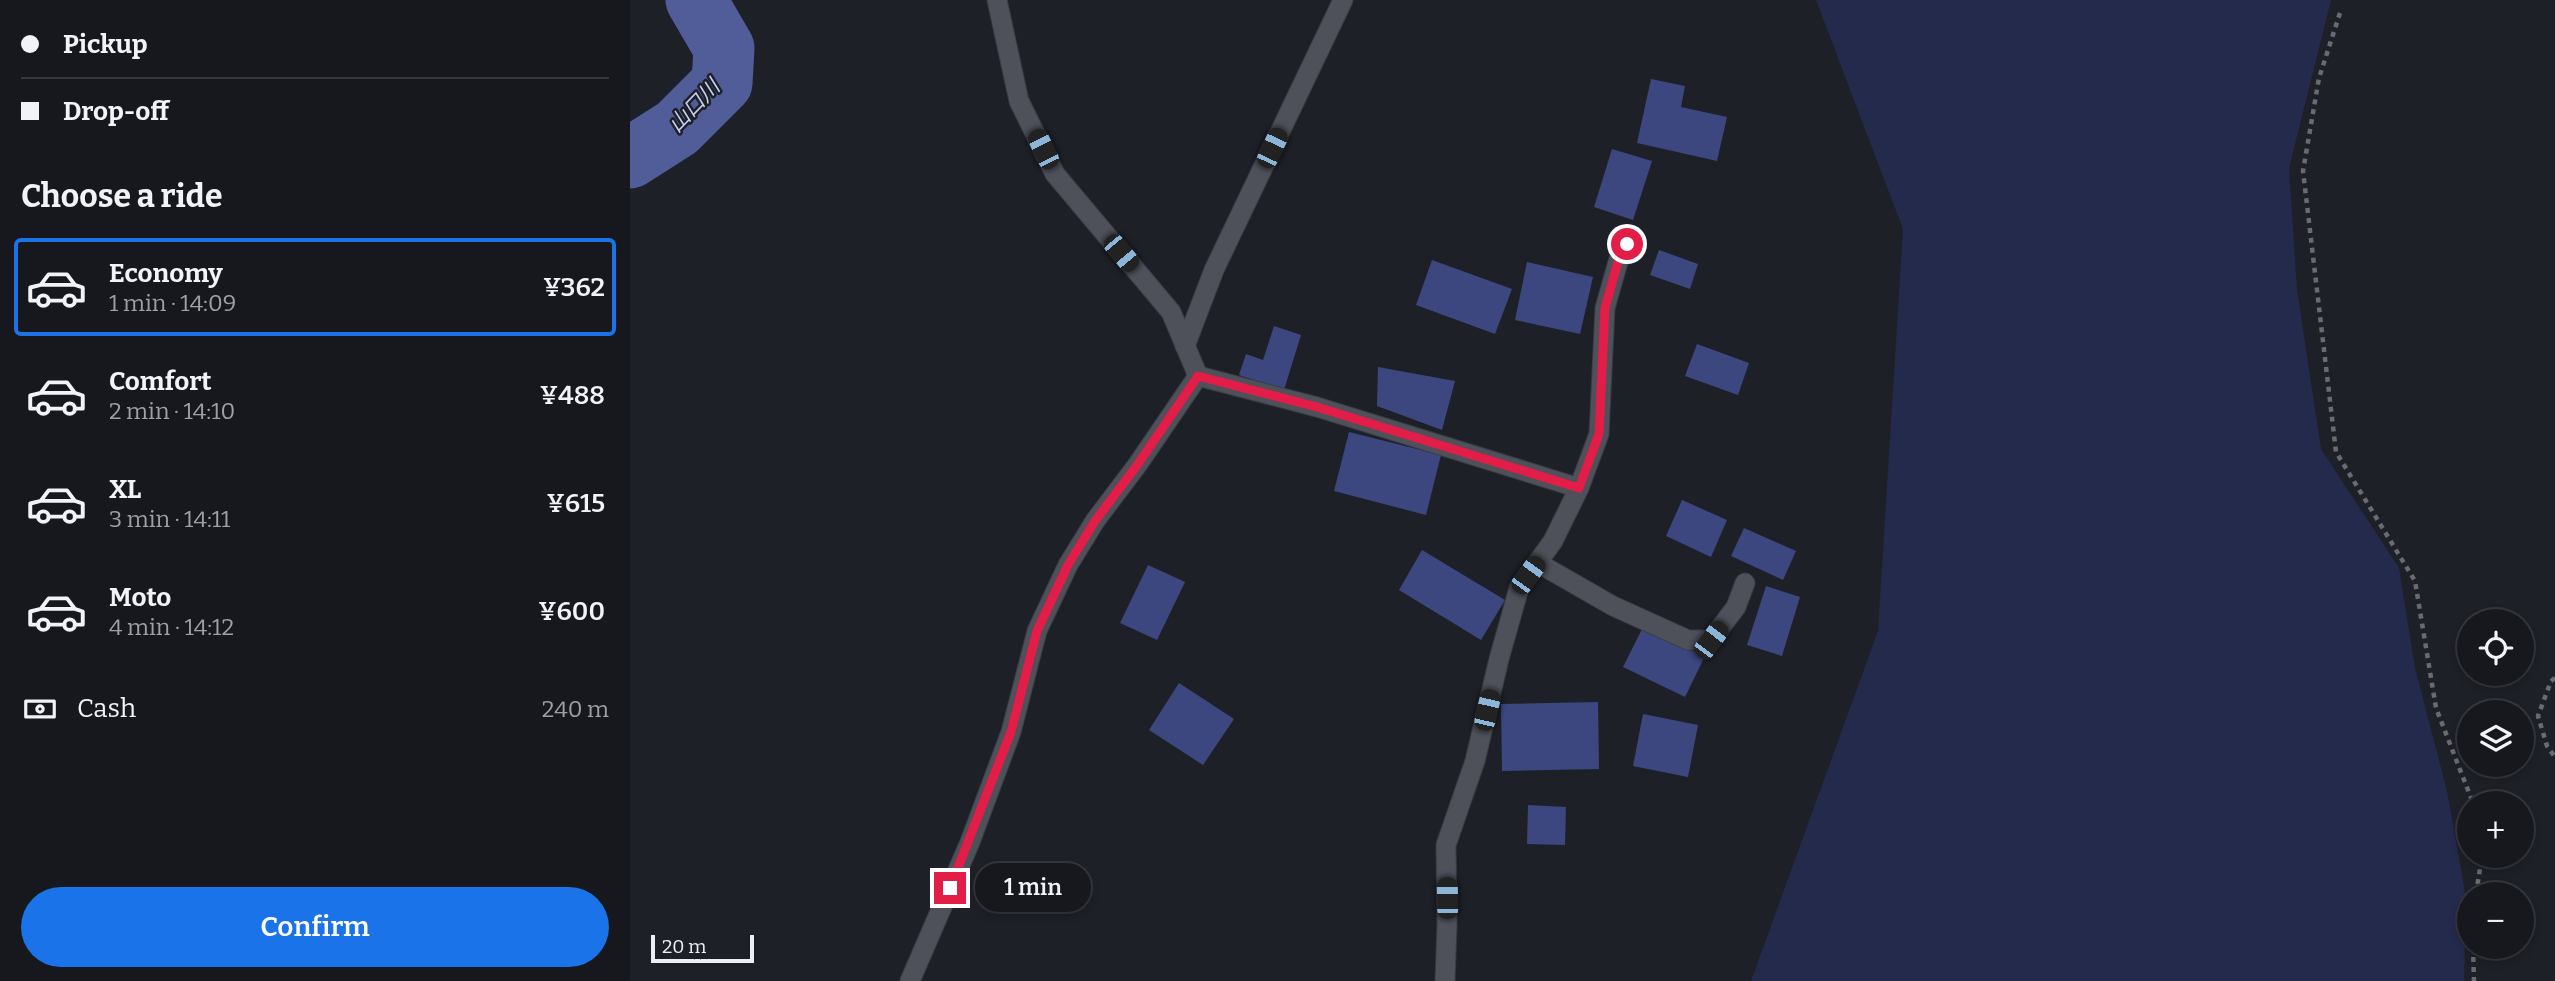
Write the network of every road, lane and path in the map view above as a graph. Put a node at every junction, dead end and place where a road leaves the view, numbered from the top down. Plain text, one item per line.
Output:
1 (997, 0) edge
2 (1343, 0) edge
3 (2340, 13) dead end
4 (1627, 244) dead end
5 (1185, 346) junction
6 (1198, 376) junction
7 (1579, 488) junction
8 (1538, 563) junction
9 (1745, 583) dead end
10 (2555, 678) edge
11 (2555, 757) edge
12 (2468, 791) edge
13 (2473, 959) edge
14 (910, 981) edge
15 (1445, 981) edge
16 (2474, 981) edge

1 - 5 street
2 - 5 street
3 - 12 path
4 - 7 street
5 - 6 street
6 - 7 street
6 - 14 street
7 - 8 street
8 - 9 street
8 - 15 street
10 - 11 path
13 - 16 path

